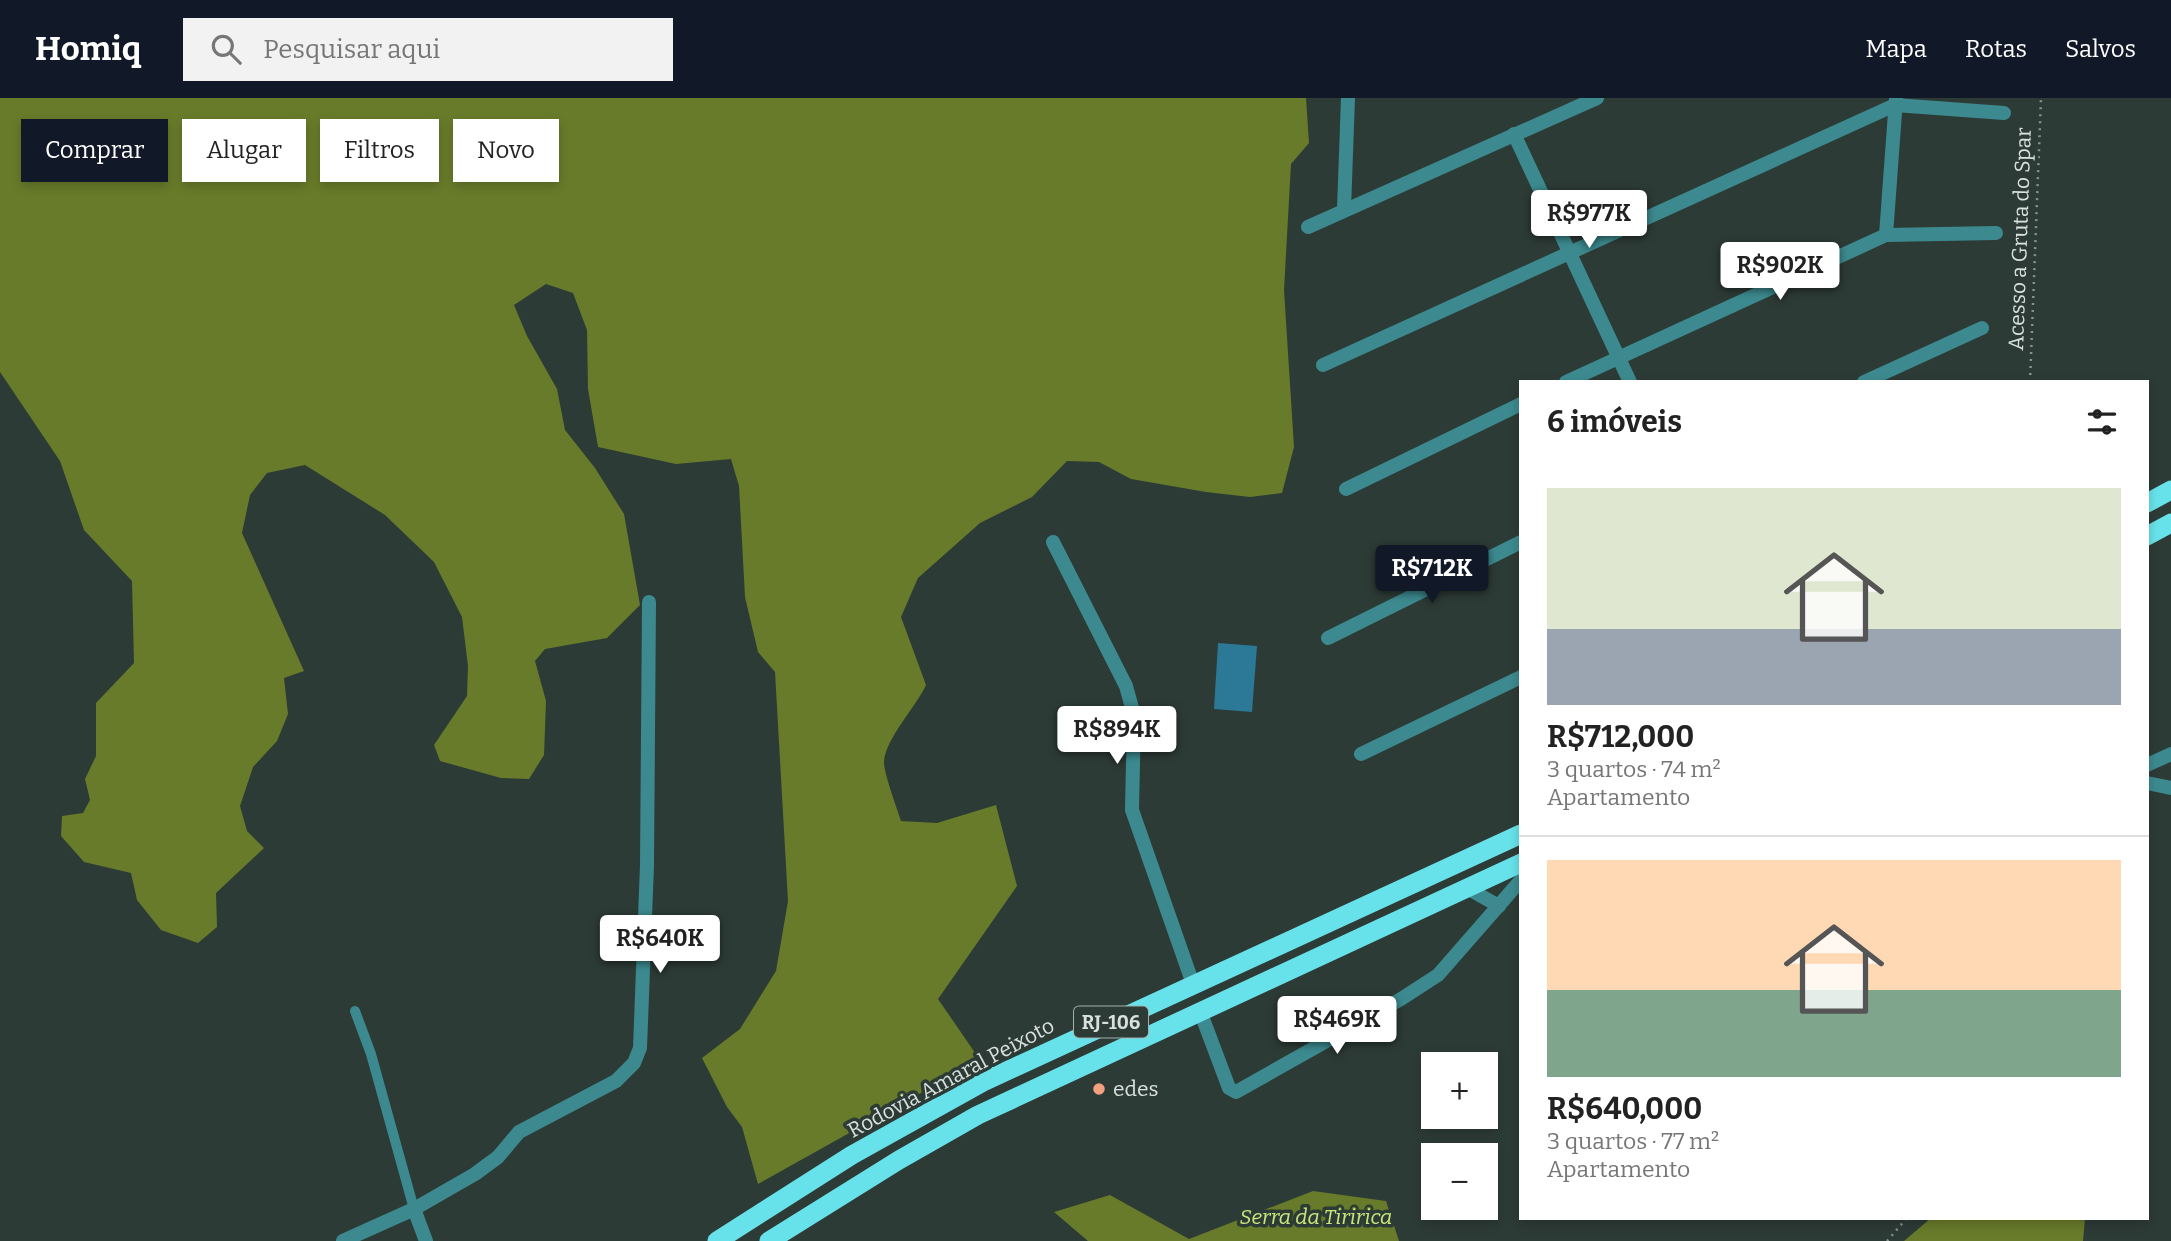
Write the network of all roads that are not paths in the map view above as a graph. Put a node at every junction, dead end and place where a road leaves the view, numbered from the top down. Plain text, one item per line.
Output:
1 (1348, 98) edge
2 (1597, 98) edge
3 (1895, 102) edge
4 (2004, 114) dead end
5 (1514, 134) junction
6 (1344, 209) junction
7 (1308, 227) dead end
8 (1996, 233) dead end
9 (1886, 235) junction
10 (1570, 252) junction
11 (1982, 328) dead end
12 (1619, 356) junction
13 (1323, 365) dead end
14 (1570, 380) edge
15 (1629, 380) edge
16 (1868, 380) edge
17 (1519, 405) edge
18 (1346, 489) dead end
19 (2171, 490) edge
20 (2149, 502) edge
21 (2171, 523) edge
22 (2149, 535) edge
23 (1053, 542) dead end
24 (1519, 543) edge
25 (649, 602) dead end
26 (1328, 638) dead end
27 (1519, 678) edge
28 (1361, 754) dead end
29 (2171, 754) edge
30 (2149, 764) edge
31 (2149, 783) edge
32 (2171, 788) edge
33 (1519, 835) edge
34 (1519, 864) edge
35 (1519, 882) edge
36 (1467, 888) junction
37 (1499, 906) junction
38 (1193, 984) junction
39 (355, 1011) dead end
40 (1200, 1011) junction
41 (414, 1209) junction
42 (343, 1241) edge
43 (426, 1241) edge
44 (717, 1241) edge
45 (769, 1241) edge

1 - 6 street
2 - 5 street
3 - 4 street
3 - 9 street
3 - 10 street
5 - 6 street
5 - 10 street
6 - 7 street
8 - 9 street
9 - 12 street
10 - 12 street
10 - 13 street
11 - 16 street
12 - 14 street
12 - 15 street
17 - 18 street
19 - 20 highway
21 - 22 highway
23 - 38 street
24 - 26 street
25 - 41 street
27 - 28 street
29 - 30 street
31 - 32 street
33 - 38 highway, Rodovia Amaral Peixoto / RJ-106
34 - 36 highway, RJ-106
35 - 37 street
36 - 37 street
36 - 40 highway, RJ-106
37 - 40 street
38 - 44 highway, Rodovia Amaral Peixoto / RJ-106
39 - 41 lane
40 - 45 highway, RJ-106
41 - 42 street
41 - 43 street

